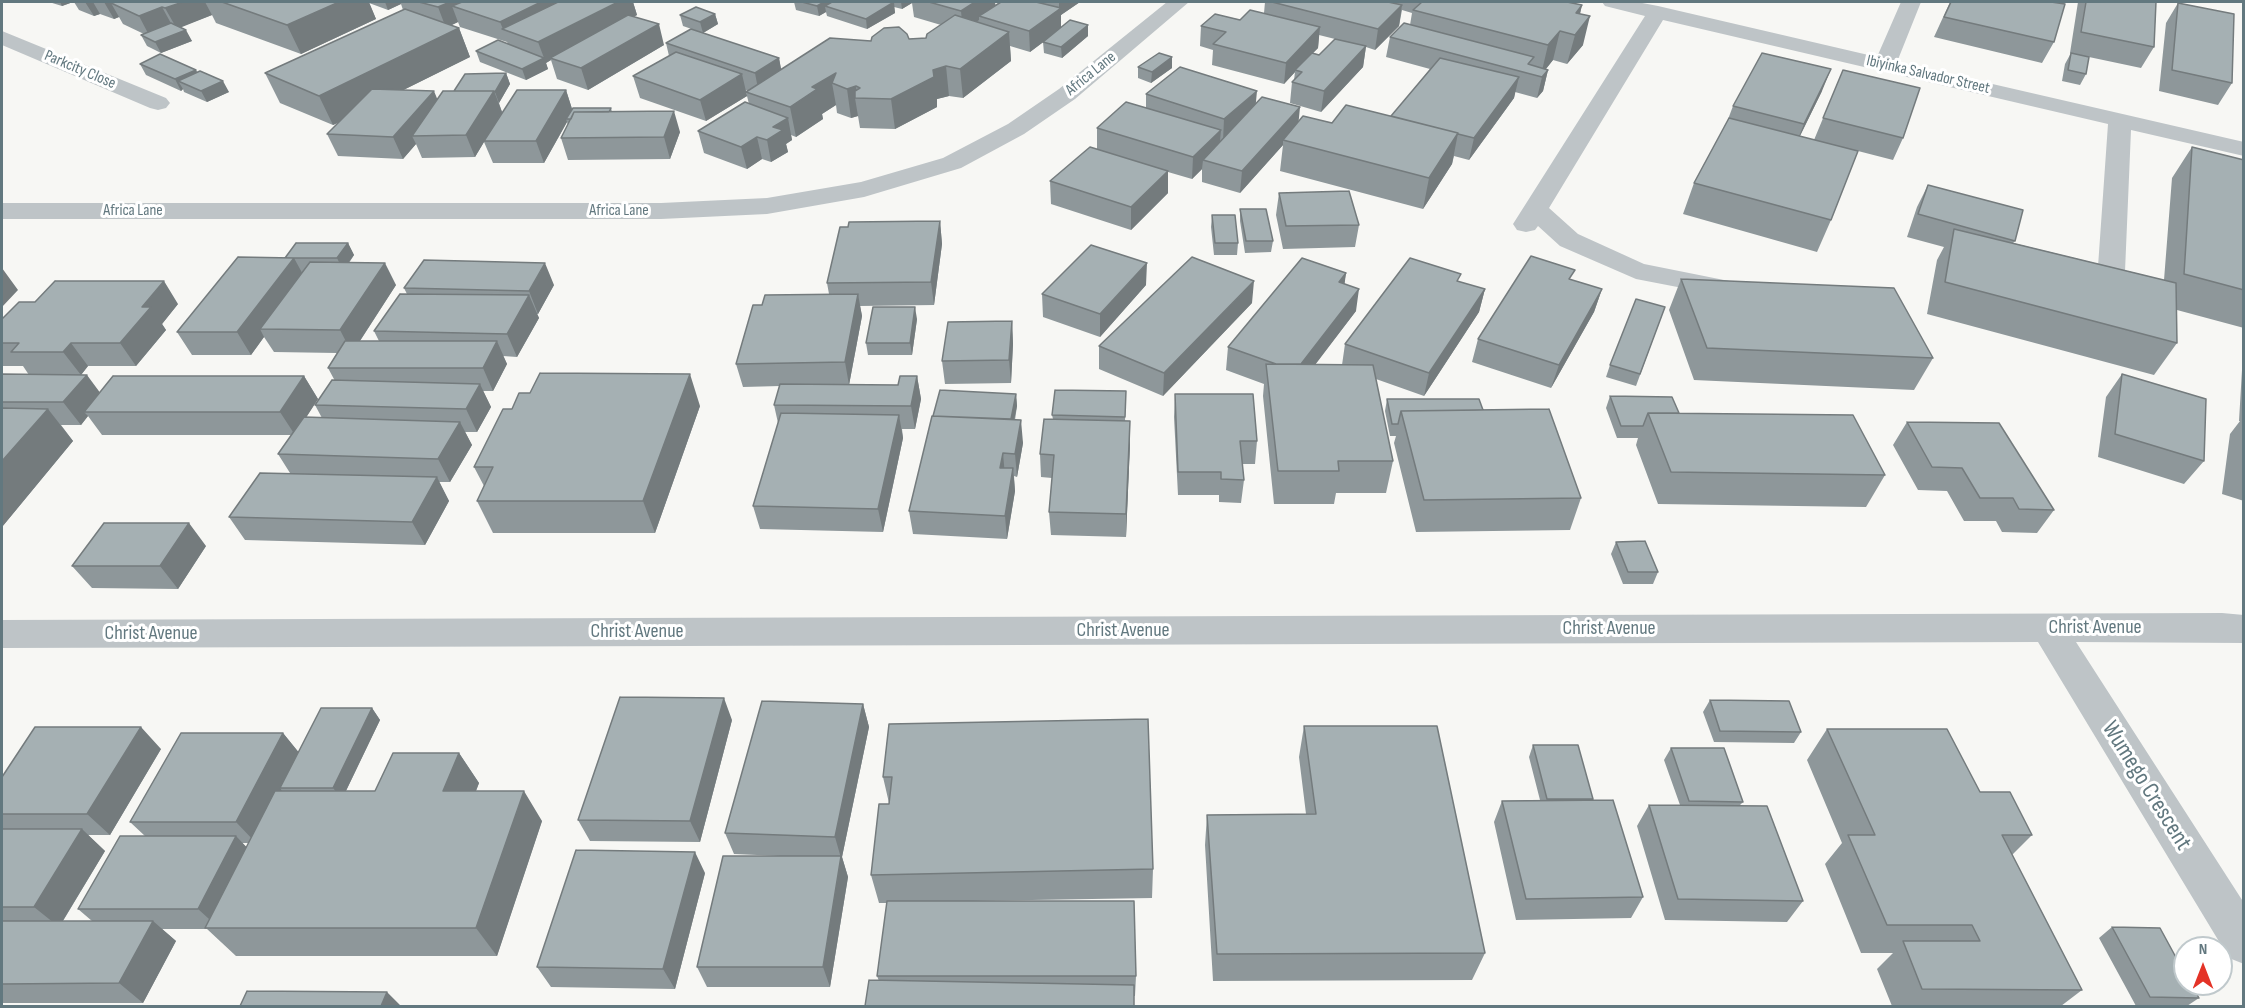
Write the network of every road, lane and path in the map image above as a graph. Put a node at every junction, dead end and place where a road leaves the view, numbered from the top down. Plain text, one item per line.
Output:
1 (1179, 2) edge
2 (1612, 2) edge
3 (1911, 2) edge
4 (1658, 12) junction
5 (2, 37) edge
6 (1885, 65) junction
7 (158, 103) dead end
8 (2120, 120) junction
9 (2244, 149) edge
10 (2, 211) edge
11 (1750, 293) edge
12 (2110, 295) edge
13 (2048, 628) junction
14 (2244, 629) edge
15 (2, 634) edge
16 (2244, 943) edge

1 - 10 street, Africa Lane
2 - 4 street, Ibiyinka Salvador Street
3 - 6 street
4 - 6 street, Ibiyinka Salvador Street
4 - 11 street
5 - 7 street, Parkcity Close
6 - 8 street, Ibiyinka Salvador Street
8 - 9 street, Ibiyinka Salvador Street
8 - 12 street
13 - 14 street, Christ Avenue
13 - 15 street, Christ Avenue
13 - 16 street, Wumego Crescent

